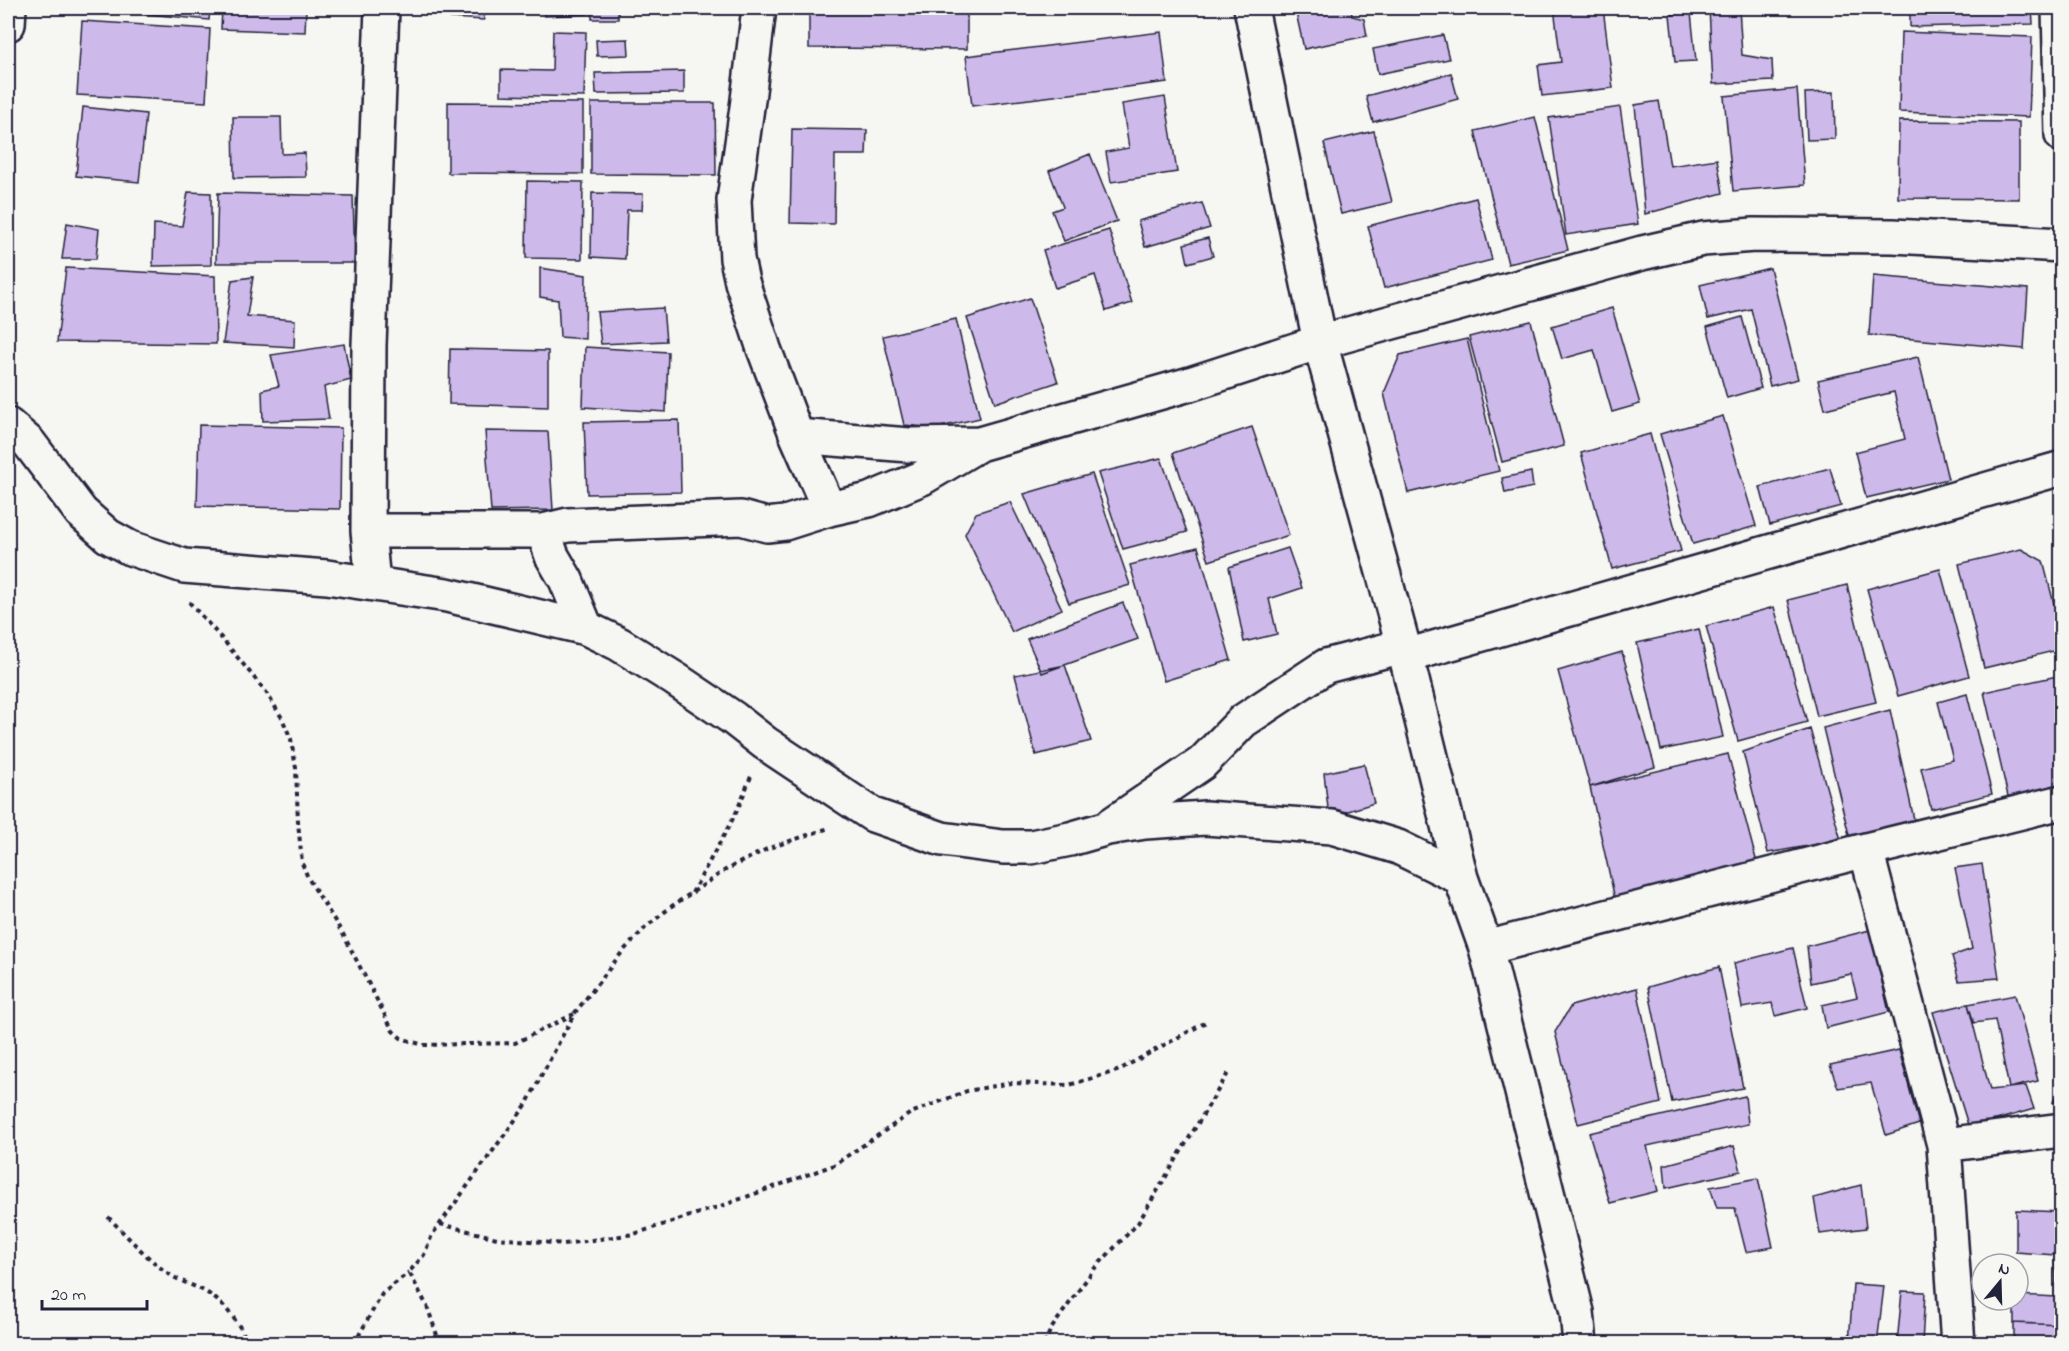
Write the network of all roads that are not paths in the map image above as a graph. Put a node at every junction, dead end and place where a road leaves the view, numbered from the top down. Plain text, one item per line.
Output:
1 (9, 8) edge
2 (382, 8) edge
3 (759, 8) edge
4 (1251, 8) edge
5 (2059, 8) edge
6 (8, 24) edge
7 (2061, 135) edge
8 (2061, 244) edge
9 (1320, 342) junction
10 (8, 425) edge
11 (797, 436) junction
12 (979, 444) junction
13 (2061, 468) edge
14 (829, 509) junction
15 (368, 531) junction
16 (543, 531) junction
17 (373, 583) junction
18 (586, 628) junction
19 (1405, 651) junction
20 (2061, 802) edge
21 (1107, 828) junction
22 (1866, 850) junction
23 (1461, 878) junction
24 (1486, 948) junction
25 (2061, 1130) edge
26 (1944, 1145) junction
27 (1580, 1344) edge
28 (1958, 1344) edge

1 - 6 street
2 - 15 street
3 - 11 street
4 - 9 street
5 - 7 street
8 - 9 street
9 - 12 street
9 - 19 street
10 - 17 street
11 - 12 street
11 - 14 street
12 - 14 street
13 - 19 street
14 - 16 street
15 - 16 street
15 - 17 street
16 - 18 street
17 - 18 street
18 - 21 street
19 - 21 street
19 - 23 street
20 - 22 street
21 - 23 street
22 - 24 street
22 - 26 street
23 - 24 street
24 - 27 street
25 - 26 street
26 - 28 street

